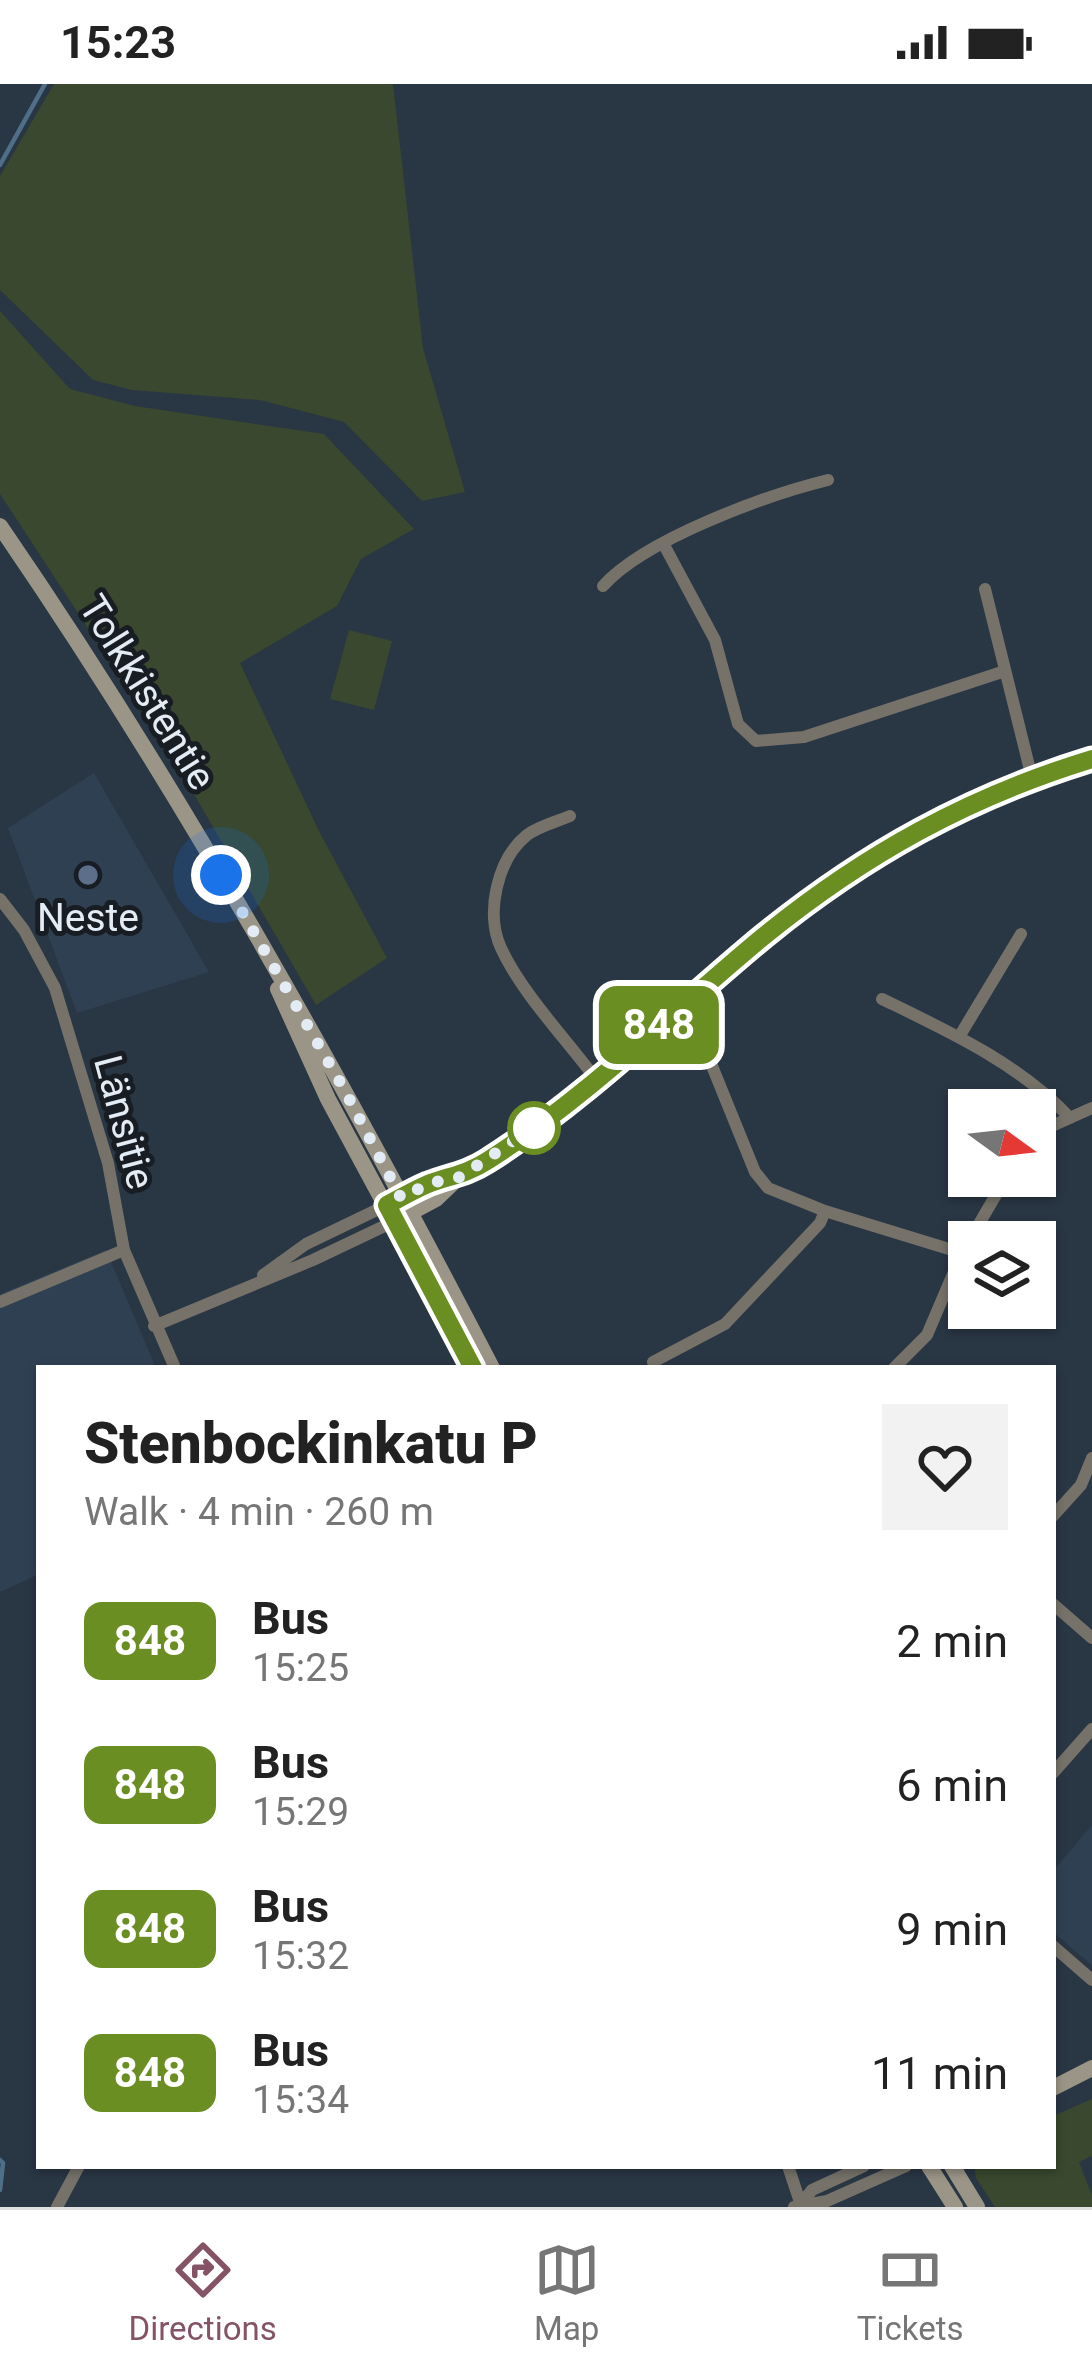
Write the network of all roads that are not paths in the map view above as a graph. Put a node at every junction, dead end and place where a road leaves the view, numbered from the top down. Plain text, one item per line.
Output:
1 (828, 480) dead end
2 (0, 526) edge
3 (663, 543) junction
4 (604, 586) dead end
5 (985, 589) dead end
6 (1005, 671) junction
7 (1092, 759) edge
8 (1032, 778) junction
9 (570, 816) dead end
10 (0, 899) edge
11 (1021, 934) dead end
12 (882, 999) dead end
13 (676, 1010) junction
14 (959, 1037) junction
15 (595, 1078) junction
16 (1092, 1108) edge
17 (1070, 1118) junction
18 (1056, 1127) edge
19 (398, 1209) junction
20 (825, 1211) junction
21 (948, 1249) edge
22 (124, 1250) junction
23 (948, 1286) edge
24 (0, 1302) edge
25 (154, 1326) junction
26 (652, 1362) dead end
27 (174, 1365) edge
28 (471, 1365) edge
29 (490, 1365) edge
30 (897, 1365) edge
31 (1092, 1458) edge
32 (1056, 1513) edge
33 (1056, 1607) edge
34 (1092, 1638) edge
35 (1092, 1729) edge
36 (1056, 1770) edge
37 (1056, 1949) edge
38 (1092, 1980) edge
39 (1092, 2068) edge
40 (1056, 2086) edge
41 (77, 2169) edge
42 (789, 2169) edge
43 (858, 2169) edge
44 (899, 2169) edge
45 (930, 2169) edge
46 (954, 2169) edge
47 (799, 2206) edge
48 (57, 2207) edge
49 (955, 2207) edge
50 (977, 2207) edge

1 - 3 street
2 - 19 street, Tolkkistentie
3 - 4 street
3 - 6 street
5 - 6 street
6 - 8 street
7 - 8 street
8 - 13 street
9 - 15 street
10 - 22 street, Länsitie
11 - 14 street
12 - 14 street
13 - 15 street
13 - 20 street
14 - 17 street
15 - 19 street
16 - 17 street
17 - 18 street
19 - 25 street
19 - 28 street, Tolkkistentie
19 - 29 street, Tolkkistentie
20 - 21 street
20 - 26 street
22 - 24 street
22 - 25 street, Länsitie
23 - 30 street
25 - 27 street, Länsitie
31 - 32 street
33 - 34 street
35 - 36 street
37 - 38 street
39 - 40 street
41 - 48 street
42 - 47 street
43 - 47 street
44 - 47 street
45 - 49 street
46 - 50 street

